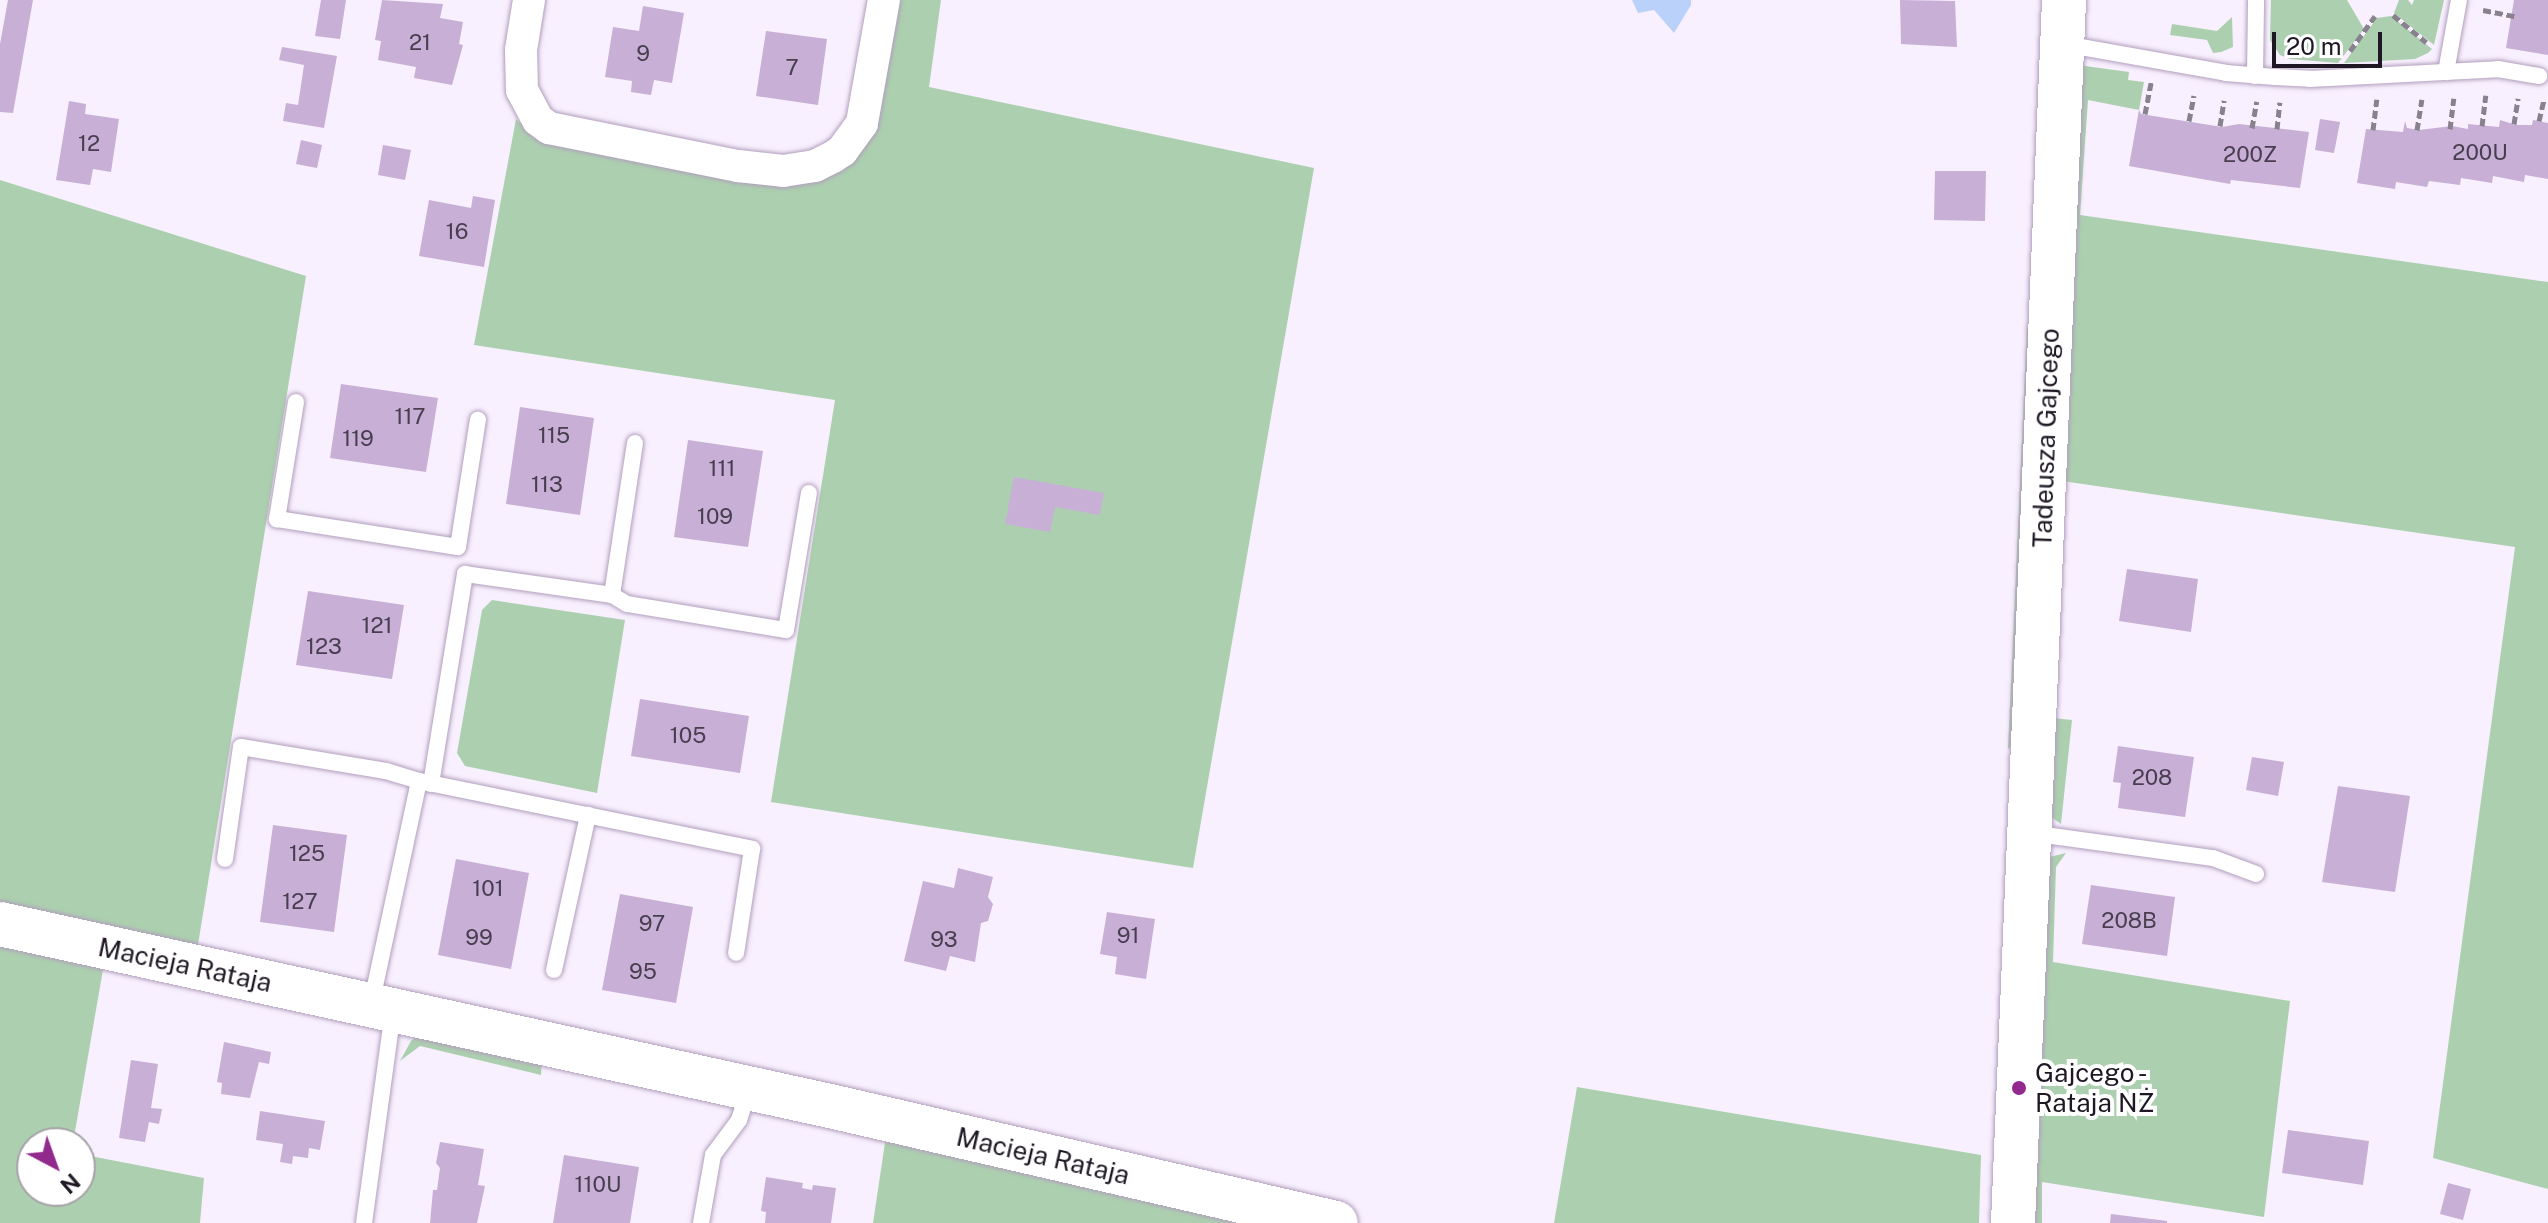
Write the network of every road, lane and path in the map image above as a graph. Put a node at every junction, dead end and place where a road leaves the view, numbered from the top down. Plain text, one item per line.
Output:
1 (529, 0) edge
2 (884, 0) edge
3 (2064, 0) edge
4 (2256, 0) edge
5 (2459, 0) edge
6 (2476, 8) dead end
7 (2393, 15) dead end
8 (2514, 16) dead end
9 (2062, 44) junction
10 (2447, 66) junction
11 (2255, 76) junction
12 (2539, 76) dead end
13 (2151, 78) dead end
14 (2196, 86) dead end
15 (2487, 88) dead end
16 (2520, 88) dead end
17 (2455, 89) dead end
18 (2225, 91) dead end
19 (2423, 91) dead end
20 (2378, 93) dead end
21 (2258, 96) dead end
22 (2280, 98) dead end
23 (2145, 114) dead end
24 (2189, 121) dead end
25 (2514, 124) dead end
26 (2220, 126) dead end
27 (2482, 126) dead end
28 (2252, 128) dead end
29 (2277, 129) dead end
30 (2450, 129) dead end
31 (2373, 130) dead end
32 (2417, 130) dead end
33 (296, 402) dead end
34 (478, 420) dead end
35 (635, 443) dead end
36 (809, 493) dead end
37 (446, 545) junction
38 (465, 574) junction
39 (612, 595) junction
40 (425, 782) junction
41 (588, 815) junction
42 (2029, 833) junction
43 (225, 859) dead end
44 (2256, 874) dead end
45 (0, 924) edge
46 (736, 953) dead end
47 (554, 970) dead end
48 (382, 1008) junction
49 (749, 1088) junction
50 (364, 1223) edge
51 (701, 1223) edge
52 (1336, 1223) edge
53 (2013, 1223) edge

1 - 2 street
3 - 9 street, Tadeusza Gajcego
4 - 11 lane
5 - 10 lane
6 - 8 path
7 - 10 path
9 - 11 lane
9 - 42 street, Tadeusza Gajcego
10 - 11 lane
10 - 12 lane
13 - 23 path
14 - 24 path
15 - 27 path
16 - 25 path
17 - 30 path
18 - 26 path
19 - 32 path
20 - 31 path
21 - 28 path
22 - 29 path
33 - 37 lane
34 - 37 lane
35 - 39 lane
36 - 39 lane
37 - 38 lane
38 - 39 lane
38 - 40 lane
40 - 41 lane
40 - 43 lane
40 - 48 lane
41 - 46 lane
41 - 47 lane
42 - 44 lane
42 - 53 street, Tadeusza Gajcego
45 - 48 street, Macieja Rataja
48 - 49 street, Macieja Rataja
48 - 50 lane
49 - 51 lane
49 - 52 street, Macieja Rataja

